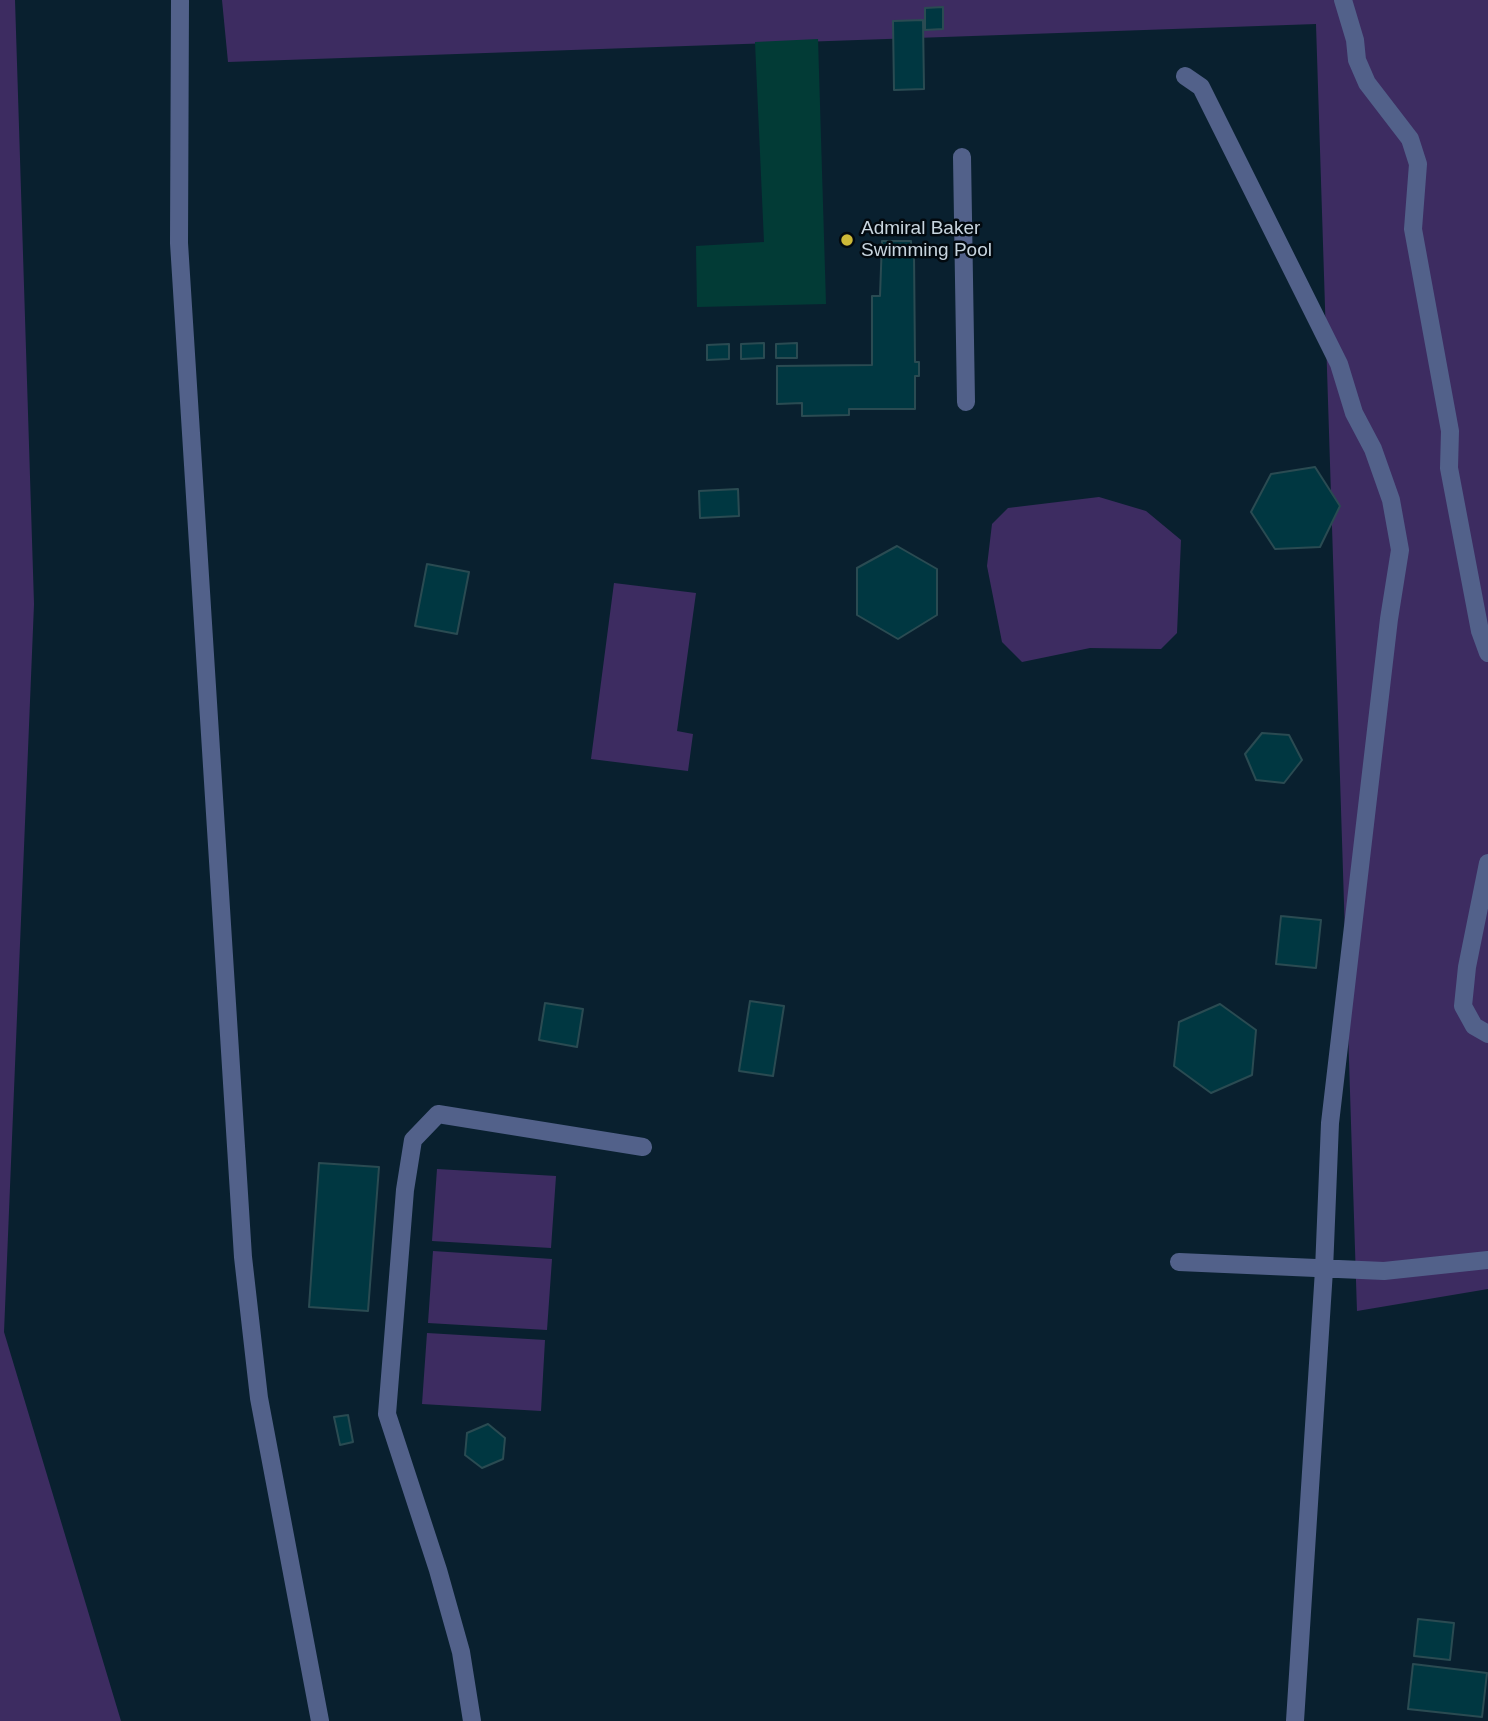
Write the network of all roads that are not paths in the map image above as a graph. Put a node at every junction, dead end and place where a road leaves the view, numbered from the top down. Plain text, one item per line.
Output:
1 (180, 0) edge
2 (1343, 0) edge
3 (1185, 76) dead end
4 (962, 157) dead end
5 (966, 402) dead end
6 (1488, 653) edge
7 (1488, 863) edge
8 (1488, 1034) edge
9 (643, 1147) dead end
10 (1488, 1260) edge
11 (1179, 1262) dead end
12 (1324, 1269) junction
13 (320, 1721) edge
14 (472, 1721) edge
15 (1295, 1721) edge

1 - 13 lane
2 - 6 lane
3 - 12 lane
4 - 5 lane
7 - 8 lane
9 - 14 lane
10 - 12 lane
11 - 12 lane
12 - 15 lane

